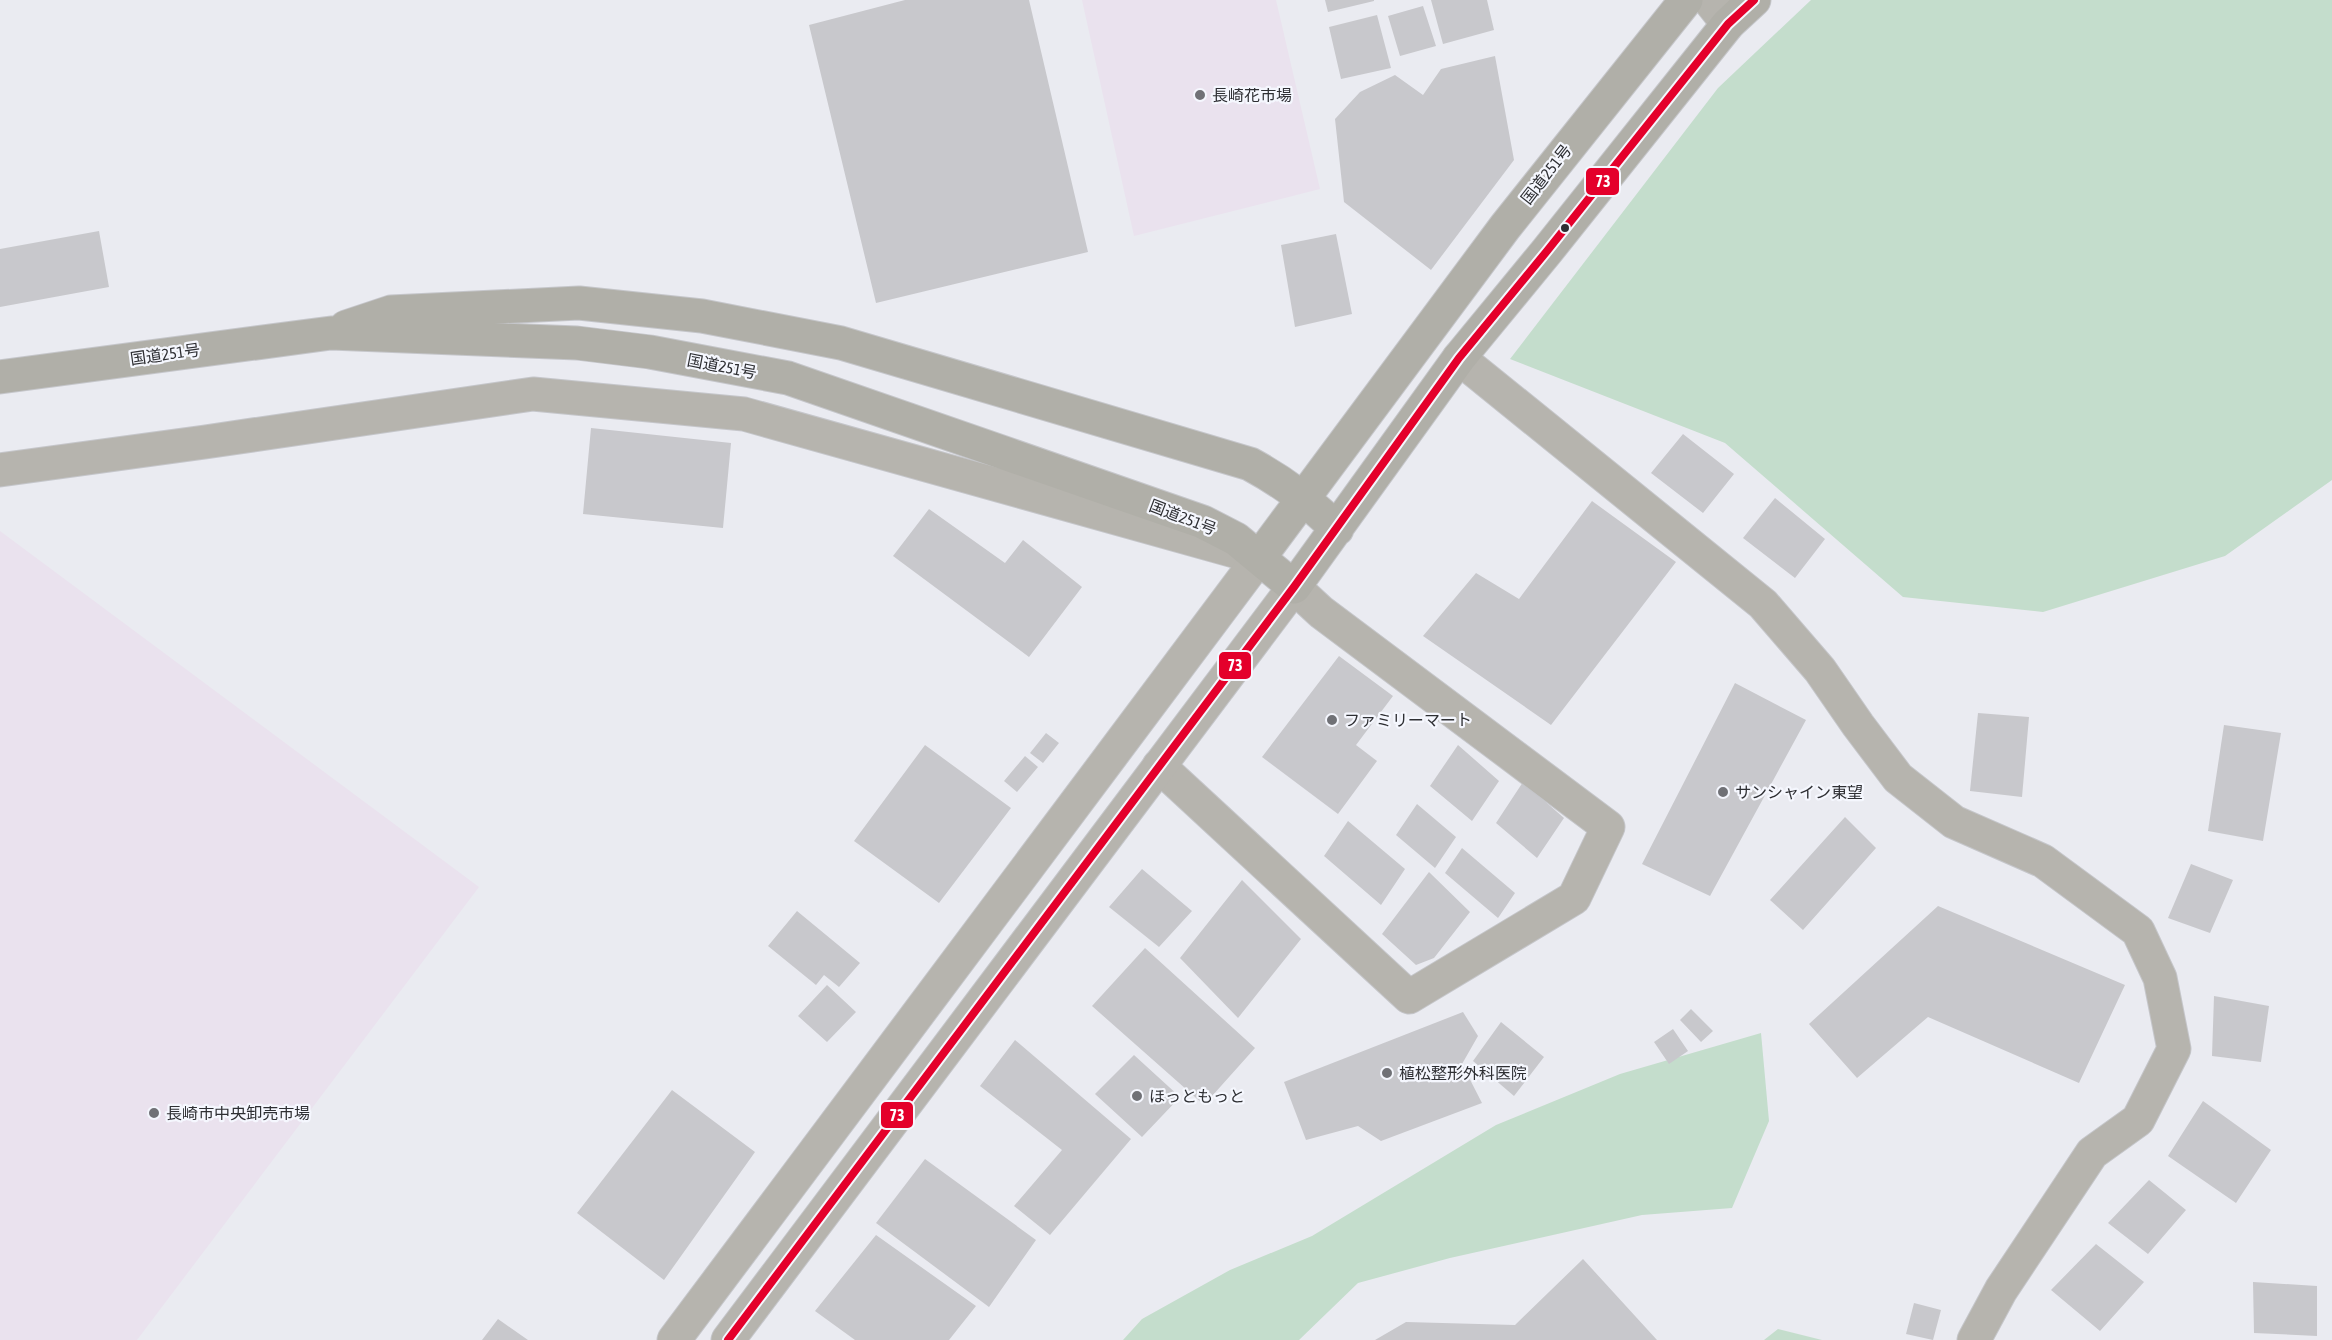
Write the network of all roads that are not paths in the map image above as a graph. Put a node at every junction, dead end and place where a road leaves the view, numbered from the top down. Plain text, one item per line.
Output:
1 (1686, 0) edge
2 (1754, 0) edge
3 (1718, 12) edge
4 (331, 333) junction
5 (1459, 358) junction
6 (0, 377) edge
7 (0, 470) edge
8 (1304, 497) junction
9 (1337, 529) junction
10 (1260, 558) junction
11 (1294, 587) junction
12 (1159, 766) junction
13 (1980, 1337) edge
14 (674, 1340) edge
15 (728, 1340) edge

1 - 8 highway, 国道251号
2 - 3 highway
3 - 5 highway
4 - 6 highway, 国道251号
4 - 8 highway, 国道251号
4 - 10 highway, 国道251号
5 - 9 highway
5 - 13 street
7 - 10 street
8 - 9 highway
8 - 10 highway
9 - 11 highway
10 - 11 highway, 国道251号
10 - 14 street
11 - 12 street
11 - 12 street
12 - 15 street

